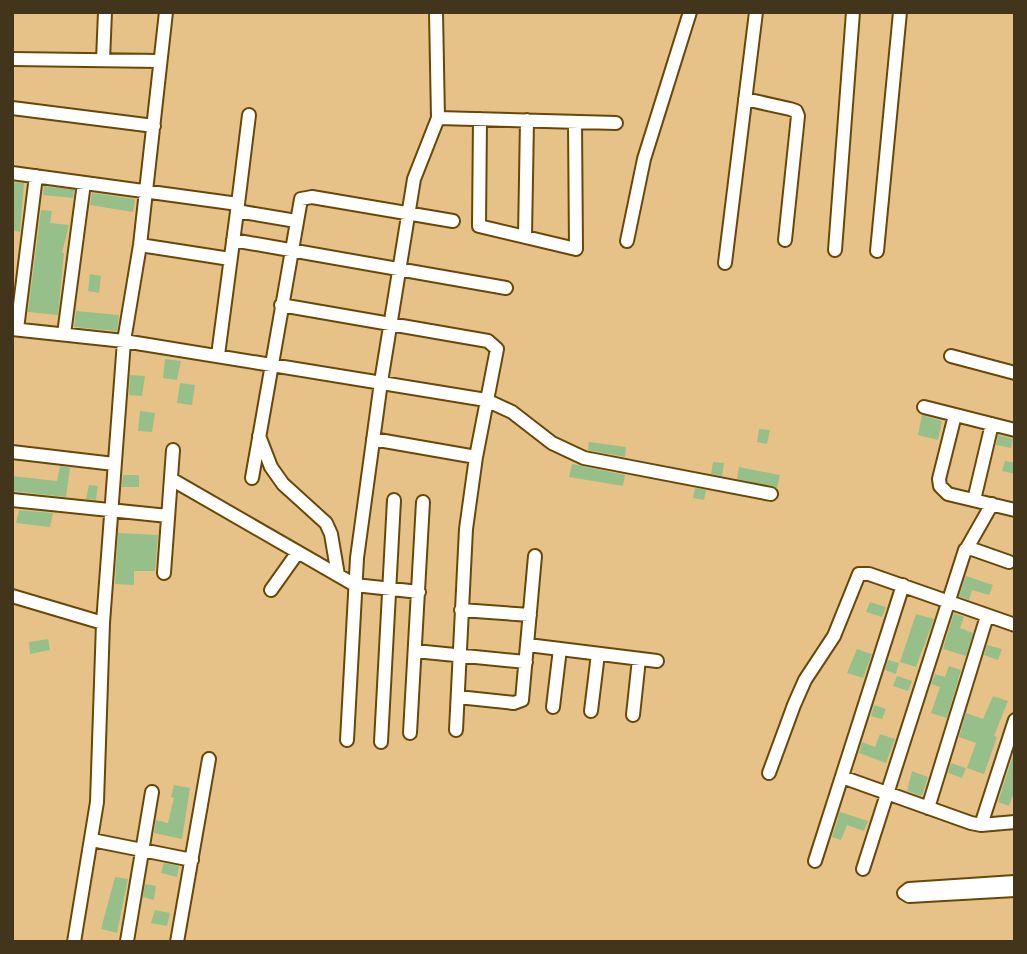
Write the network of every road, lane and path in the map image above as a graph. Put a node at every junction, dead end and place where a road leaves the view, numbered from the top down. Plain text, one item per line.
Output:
1 (105, 12) edge
2 (166, 12) edge
3 (436, 12) edge
4 (690, 12) edge
5 (756, 12) edge
6 (853, 12) edge
7 (900, 12) edge
8 (12, 59) edge
9 (103, 60) junction
10 (160, 61) junction
11 (745, 99) junction
12 (12, 108) edge
13 (249, 115) dead end
14 (438, 118) junction
15 (480, 119) junction
16 (527, 120) junction
17 (575, 122) junction
18 (616, 123) dead end
19 (153, 126) junction
20 (12, 173) edge
21 (36, 176) junction
22 (84, 183) junction
23 (147, 191) junction
24 (238, 208) junction
25 (409, 214) junction
26 (296, 221) junction
27 (453, 221) dead end
28 (524, 237) junction
29 (233, 240) junction
30 (785, 240) dead end
31 (626, 242) dead end
32 (140, 245) junction
33 (291, 250) junction
34 (835, 250) dead end
35 (877, 251) dead end
36 (230, 259) junction
37 (726, 262) dead end
38 (400, 269) junction
39 (506, 288) dead end
40 (281, 305) junction
41 (391, 324) junction
42 (15, 329) edge
43 (64, 334) junction
44 (124, 341) junction
45 (218, 355) junction
46 (951, 356) dead end
47 (271, 363) junction
48 (1015, 373) edge
49 (381, 382) junction
50 (486, 400) junction
51 (924, 407) dead end
52 (955, 415) junction
53 (992, 424) junction
54 (1015, 429) edge
55 (259, 436) junction
56 (373, 439) junction
57 (173, 450) dead end
58 (12, 452) edge
59 (476, 457) junction
60 (114, 464) junction
61 (252, 478) dead end
62 (171, 479) junction
63 (771, 494) dead end
64 (12, 500) edge
65 (394, 500) dead end
66 (974, 500) junction
67 (423, 502) dead end
68 (992, 504) junction
69 (1015, 510) edge
70 (110, 511) junction
71 (168, 516) junction
72 (967, 548) junction
73 (298, 552) junction
74 (535, 556) dead end
75 (1009, 562) dead end
76 (164, 573) dead end
77 (338, 575) junction
78 (355, 585) junction
79 (903, 585) junction
80 (389, 588) junction
81 (271, 590) dead end
82 (419, 592) junction
83 (12, 596) edge
84 (948, 600) junction
85 (461, 610) junction
86 (530, 615) junction
87 (987, 616) junction
88 (103, 623) junction
89 (1015, 625) edge
90 (528, 645) junction
91 (560, 649) junction
92 (415, 651) junction
93 (598, 654) junction
94 (459, 655) junction
95 (639, 659) junction
96 (657, 661) dead end
97 (526, 662) junction
98 (457, 697) junction
99 (553, 707) dead end
100 (591, 711) dead end
101 (633, 715) dead end
102 (1015, 720) edge
103 (456, 730) dead end
104 (410, 733) dead end
105 (347, 740) dead end
106 (381, 742) dead end
107 (209, 759) dead end
108 (769, 773) dead end
109 (842, 777) junction
110 (152, 792) dead end
111 (887, 793) junction
112 (928, 808) junction
113 (1015, 822) edge
114 (981, 825) junction
115 (92, 840) junction
116 (142, 850) junction
117 (192, 860) junction
118 (815, 862) dead end
119 (863, 869) dead end
120 (1015, 882) edge
121 (1015, 890) edge
122 (127, 941) edge
123 (74, 942) edge
124 (177, 942) edge

1 - 9 street
2 - 10 street
3 - 14 street
4 - 31 street
5 - 11 street
6 - 34 street
7 - 35 street
8 - 9 street
9 - 10 street
10 - 19 street
11 - 30 street
11 - 37 street
12 - 19 street
13 - 24 street
14 - 15 street
14 - 25 street
15 - 16 street
15 - 28 street
16 - 17 street
16 - 28 street
17 - 18 street
17 - 28 street
19 - 23 street
20 - 21 street
21 - 22 street
21 - 42 street
22 - 23 street
22 - 43 street
23 - 24 street
23 - 32 street
24 - 26 street
24 - 29 street
25 - 26 street
25 - 27 street
25 - 38 street
26 - 33 street
29 - 33 street
29 - 36 street
32 - 36 street
32 - 44 street
33 - 38 street
33 - 40 street
36 - 45 street
38 - 39 street
38 - 41 street
40 - 41 street
40 - 47 street
41 - 49 street
41 - 50 street
42 - 43 street
43 - 44 street
44 - 45 street
44 - 60 street
45 - 47 street
46 - 48 street
47 - 49 street
47 - 55 street
49 - 50 street
49 - 56 street
50 - 59 street
50 - 63 street
51 - 52 street
52 - 53 street
52 - 66 street
53 - 54 street
53 - 66 street
55 - 61 street
55 - 77 street
56 - 59 street
56 - 78 street
57 - 62 street
58 - 60 street
59 - 85 street
60 - 70 street
62 - 71 street
62 - 73 street
64 - 70 street
65 - 80 street
66 - 68 street
67 - 82 street
68 - 69 street
68 - 72 street
70 - 71 street
70 - 88 street
71 - 76 street
72 - 75 street
72 - 84 street
73 - 77 street
73 - 81 street
74 - 86 street
77 - 78 street
78 - 80 street
78 - 105 street
79 - 84 street
79 - 108 street
79 - 109 street
80 - 82 street
80 - 106 street
82 - 92 street
83 - 88 street
84 - 87 street
84 - 111 street
85 - 86 street
85 - 94 street
86 - 90 street
87 - 89 street
87 - 112 street
88 - 115 street
90 - 91 street
90 - 97 street
91 - 93 street
91 - 99 street
92 - 94 street
92 - 104 street
93 - 95 street
93 - 100 street
94 - 97 street
94 - 98 street
95 - 96 street
95 - 101 street
97 - 98 street
98 - 103 street
102 - 114 street
107 - 117 street
109 - 111 street
109 - 118 street
110 - 116 street
111 - 112 street
111 - 119 street
112 - 114 street
113 - 114 street
115 - 116 street
115 - 123 street
116 - 117 street
116 - 122 street
117 - 124 street
120 - 121 street

